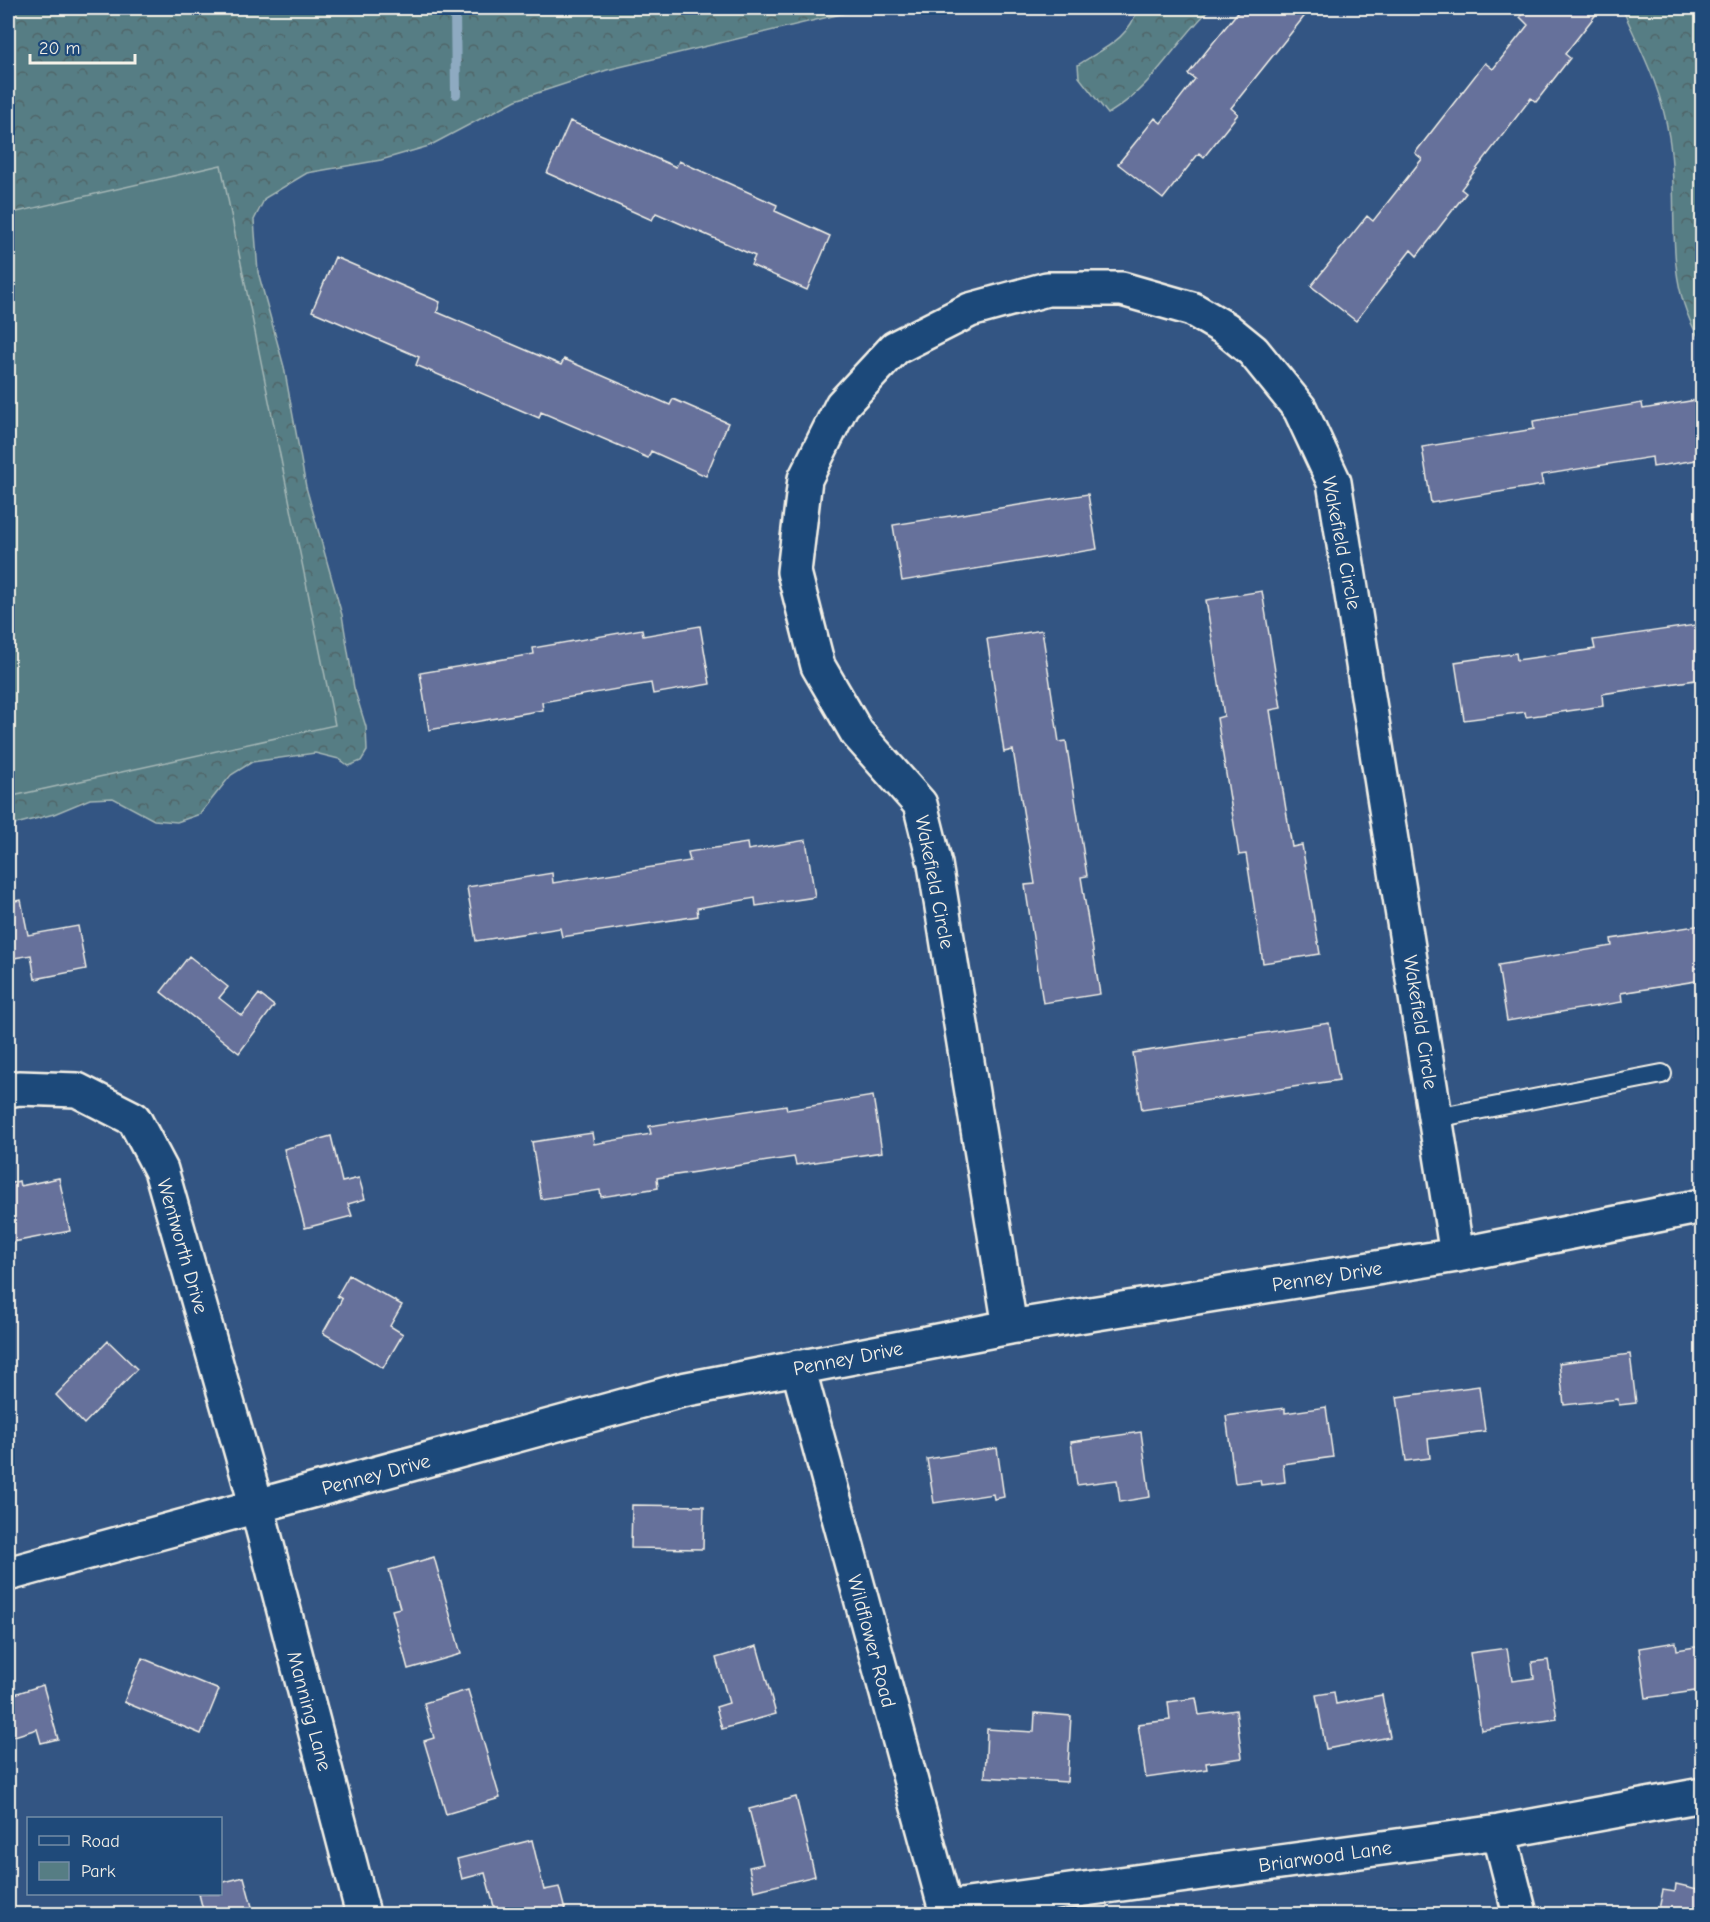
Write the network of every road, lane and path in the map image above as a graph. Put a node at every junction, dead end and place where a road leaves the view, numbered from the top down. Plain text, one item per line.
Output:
1 (1662, 1074) dead end
2 (8, 1090) edge
3 (1436, 1118) junction
4 (1702, 1206) edge
5 (1457, 1255) junction
6 (1010, 1327) junction
7 (798, 1367) junction
8 (257, 1507) junction
9 (8, 1574) edge
10 (1702, 1795) edge
11 (1499, 1832) junction
12 (946, 1911) edge
13 (363, 1914) edge
14 (1520, 1914) edge

1 - 3 lane
2 - 8 street, Wentworth Drive
3 - 5 street, Wakefield Circle
3 - 6 street, Wakefield Circle
4 - 5 street, Penney Drive
5 - 6 street, Penney Drive
6 - 7 street, Penney Drive
7 - 8 street, Penney Drive
7 - 12 street, Wildflower Road
8 - 9 street, Penney Drive
8 - 13 street, Manning Lane
10 - 11 street, Briarwood Lane
11 - 12 street, Briarwood Lane
11 - 14 street

